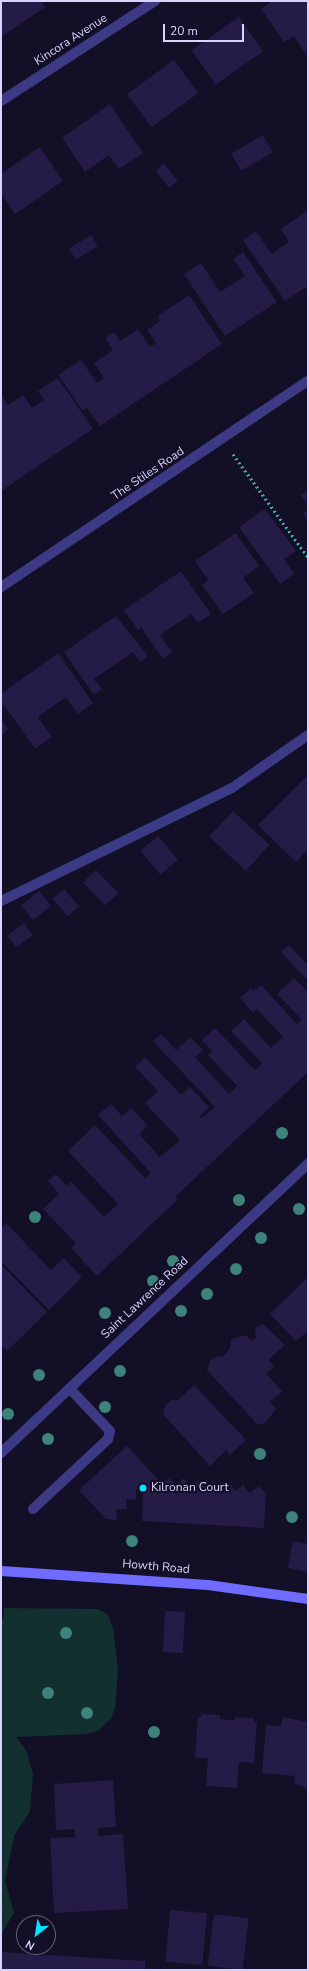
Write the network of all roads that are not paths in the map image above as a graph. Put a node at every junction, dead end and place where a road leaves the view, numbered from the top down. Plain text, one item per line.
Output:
1 (155, 1) edge
2 (1, 101) edge
3 (308, 381) edge
4 (1, 587) edge
5 (308, 735) edge
6 (1, 901) edge
7 (308, 1164) edge
8 (69, 1388) junction
9 (1, 1453) edge
10 (33, 1509) dead end
11 (1, 1571) edge
12 (308, 1599) edge

1 - 2 street, Kincora Avenue
3 - 4 street, The Stiles Road
5 - 6 street
7 - 8 street, Saint Lawrence Road
8 - 9 street, Saint Lawrence Road
8 - 10 street
11 - 12 main road, Howth Road

